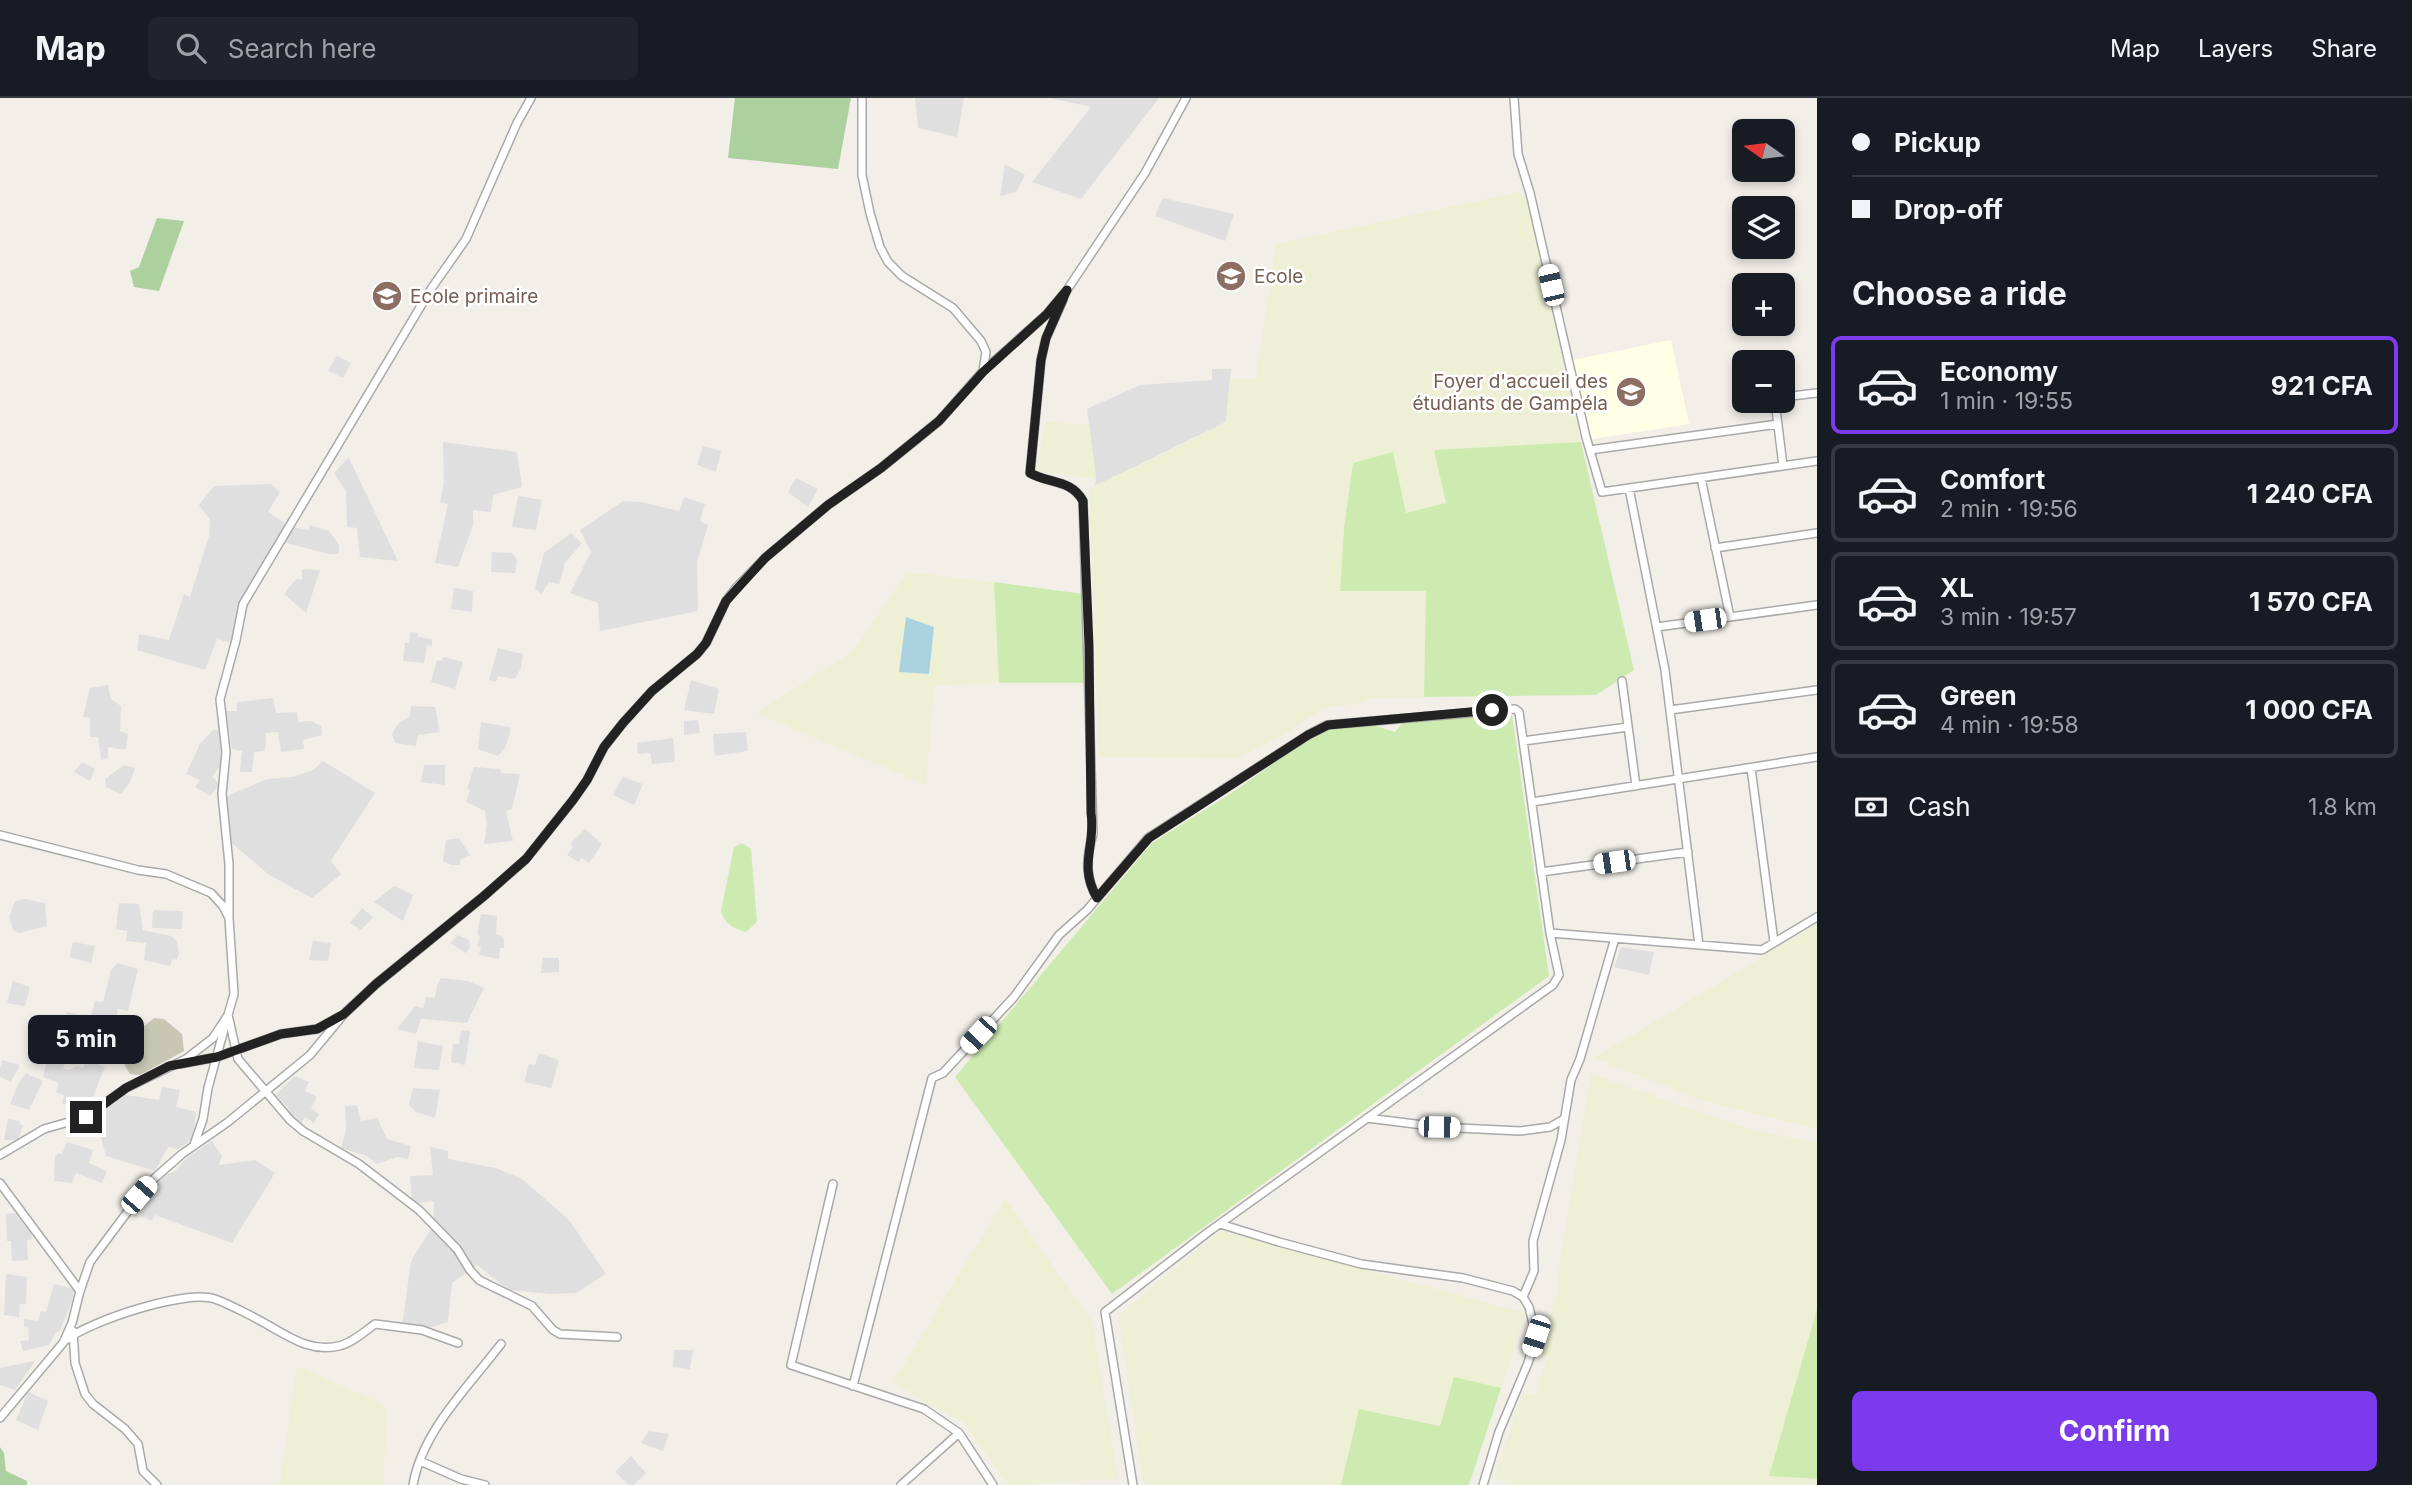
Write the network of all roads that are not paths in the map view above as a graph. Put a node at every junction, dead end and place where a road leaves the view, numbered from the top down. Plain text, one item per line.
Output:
1 (531, 98) edge
2 (862, 98) edge
3 (1186, 98) edge
4 (1514, 98) edge
5 (1067, 290) junction
6 (983, 372) junction
7 (1817, 393) edge
8 (1795, 396) edge
9 (1777, 413) edge
10 (1778, 424) junction
11 (1590, 450) junction
12 (1817, 461) edge
13 (1783, 466) junction
14 (1701, 478) junction
15 (1629, 488) junction
16 (1817, 533) edge
17 (1715, 548) junction
18 (1817, 605) edge
19 (1730, 617) junction
20 (1657, 627) junction
21 (1622, 681) dead end
22 (1817, 690) edge
23 (1670, 710) junction
24 (1628, 727) junction
25 (1523, 741) junction
26 (1817, 757) edge
27 (1751, 768) junction
28 (1679, 779) junction
29 (1636, 786) junction
30 (1532, 802) junction
31 (0, 835) edge
32 (1688, 852) junction
33 (1541, 872) junction
34 (1097, 898) junction
35 (1817, 916) edge
36 (229, 918) junction
37 (1550, 933) junction
38 (1615, 939) junction
39 (1774, 943) junction
40 (1699, 945) junction
41 (344, 1014) junction
42 (228, 1015) junction
43 (235, 1051) junction
44 (217, 1057) junction
45 (169, 1066) junction
46 (265, 1092) junction
47 (1367, 1118) junction
48 (1564, 1119) junction
49 (193, 1147) junction
50 (0, 1155) edge
51 (0, 1183) edge
52 (833, 1184) dead end
53 (1220, 1224) junction
54 (80, 1291) junction
55 (1523, 1297) junction
56 (72, 1323) junction
57 (73, 1335) junction
58 (617, 1337) dead end
59 (63, 1343) junction
60 (458, 1343) dead end
61 (501, 1344) dead end
62 (853, 1386) junction
63 (0, 1418) edge
64 (959, 1433) junction
65 (420, 1461) junction
66 (1485, 1484) edge
67 (157, 1485) edge
68 (413, 1485) edge
69 (485, 1485) edge
70 (901, 1485) edge
71 (993, 1485) edge
72 (1133, 1485) edge

1 - 36 street
2 - 6 street
3 - 5 street
4 - 11 street
5 - 6 street
5 - 34 street
6 - 41 street
7 - 8 street
9 - 10 street
10 - 11 street
10 - 13 street
11 - 15 street
12 - 13 street
13 - 14 street
14 - 15 street
14 - 17 street
15 - 20 street
16 - 17 street
17 - 19 street
18 - 19 street
19 - 20 street
20 - 23 street
21 - 24 street
22 - 23 street
23 - 28 street
24 - 25 street
24 - 29 street
25 - 30 street
25 - 34 street
26 - 27 street
27 - 28 street
27 - 39 street
28 - 29 street
28 - 32 street
29 - 30 street
30 - 33 street
31 - 36 street
32 - 33 street
32 - 40 street
33 - 37 street
34 - 62 street
35 - 39 street
36 - 42 street
37 - 38 street
37 - 47 street
38 - 40 street
38 - 48 street
39 - 40 street
41 - 43 street
41 - 46 street
42 - 43 street
42 - 44 street
42 - 45 street
43 - 44 street
43 - 46 street
44 - 45 street
44 - 49 street
45 - 50 street
46 - 49 street
46 - 58 street
47 - 48 street
47 - 53 street
48 - 55 street
49 - 54 street
51 - 54 street
52 - 62 street
53 - 55 street
53 - 72 street
54 - 56 street
55 - 66 street
56 - 57 street
56 - 59 street
57 - 59 street
57 - 60 street
57 - 67 street
59 - 63 street
61 - 65 street
62 - 64 street
64 - 70 street
64 - 71 street
65 - 68 street
65 - 69 street

